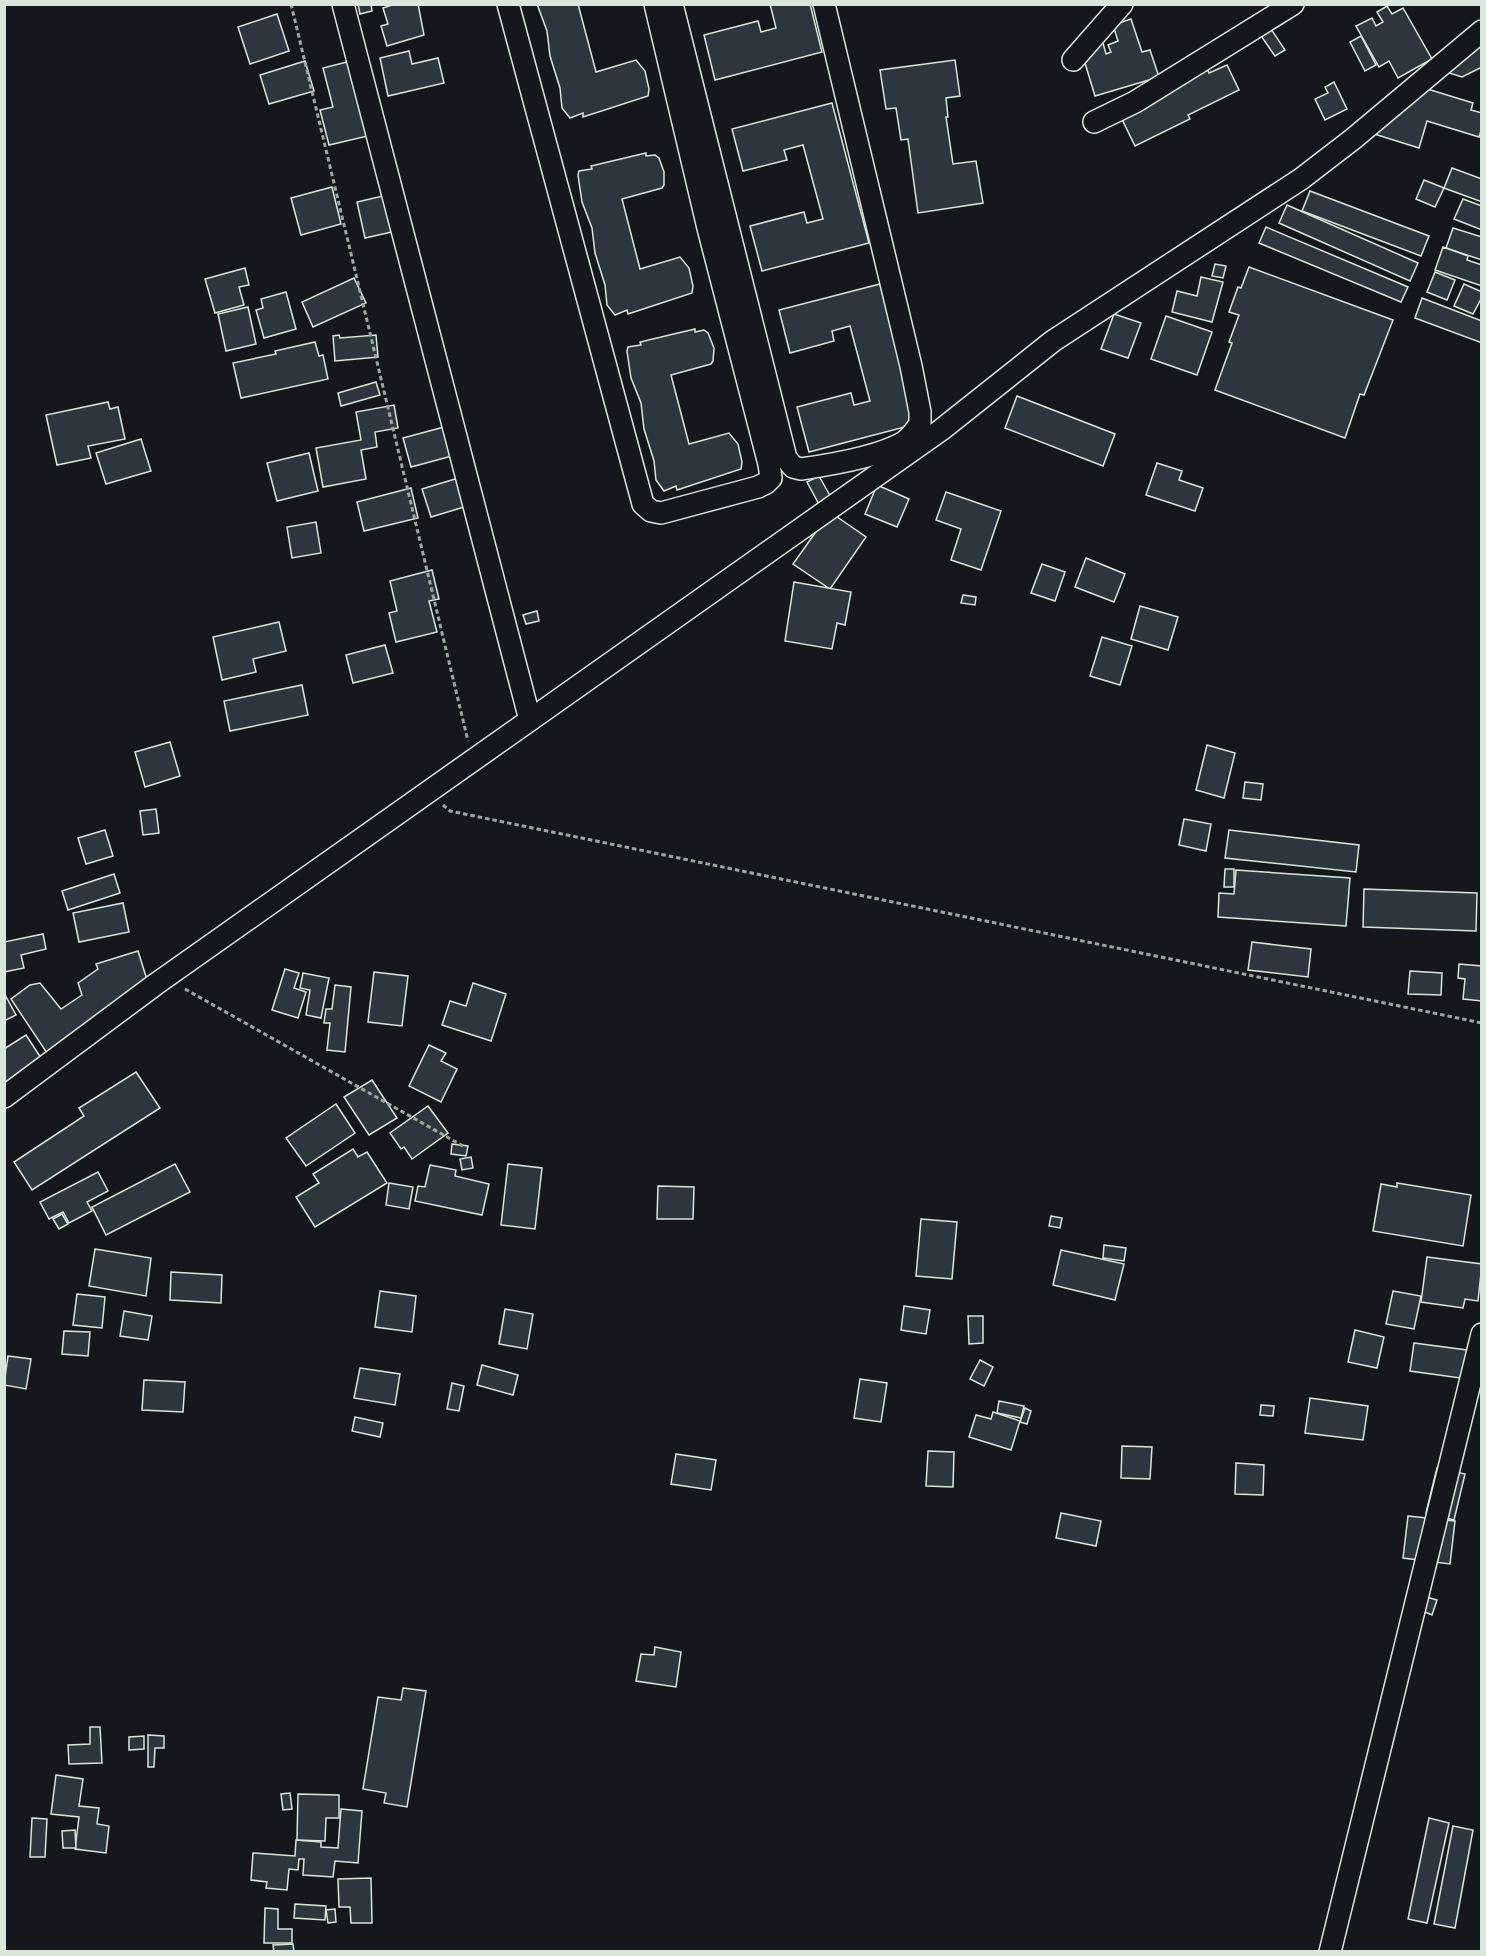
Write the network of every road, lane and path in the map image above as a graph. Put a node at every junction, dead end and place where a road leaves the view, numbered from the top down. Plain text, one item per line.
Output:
1 (291, 4) edge
2 (343, 4) edge
3 (508, 4) edge
4 (655, 4) edge
5 (672, 4) edge
6 (824, 4) edge
7 (1122, 4) edge
8 (1293, 4) edge
9 (1482, 31) edge
10 (1073, 60) dead end
11 (1094, 122) dead end
12 (530, 720) junction
13 (472, 760) junction
14 (429, 792) junction
15 (165, 977) junction
16 (1482, 1023) edge
17 (4, 1097) edge
18 (463, 1146) dead end
19 (1482, 1334) edge
20 (1330, 1952) edge

1 - 13 path
2 - 12 street
3 - 4 street
5 - 6 street
7 - 10 street
8 - 11 street
9 - 12 street
12 - 13 street
13 - 14 street
14 - 15 street
14 - 16 path
15 - 17 street
15 - 18 path
19 - 20 street

